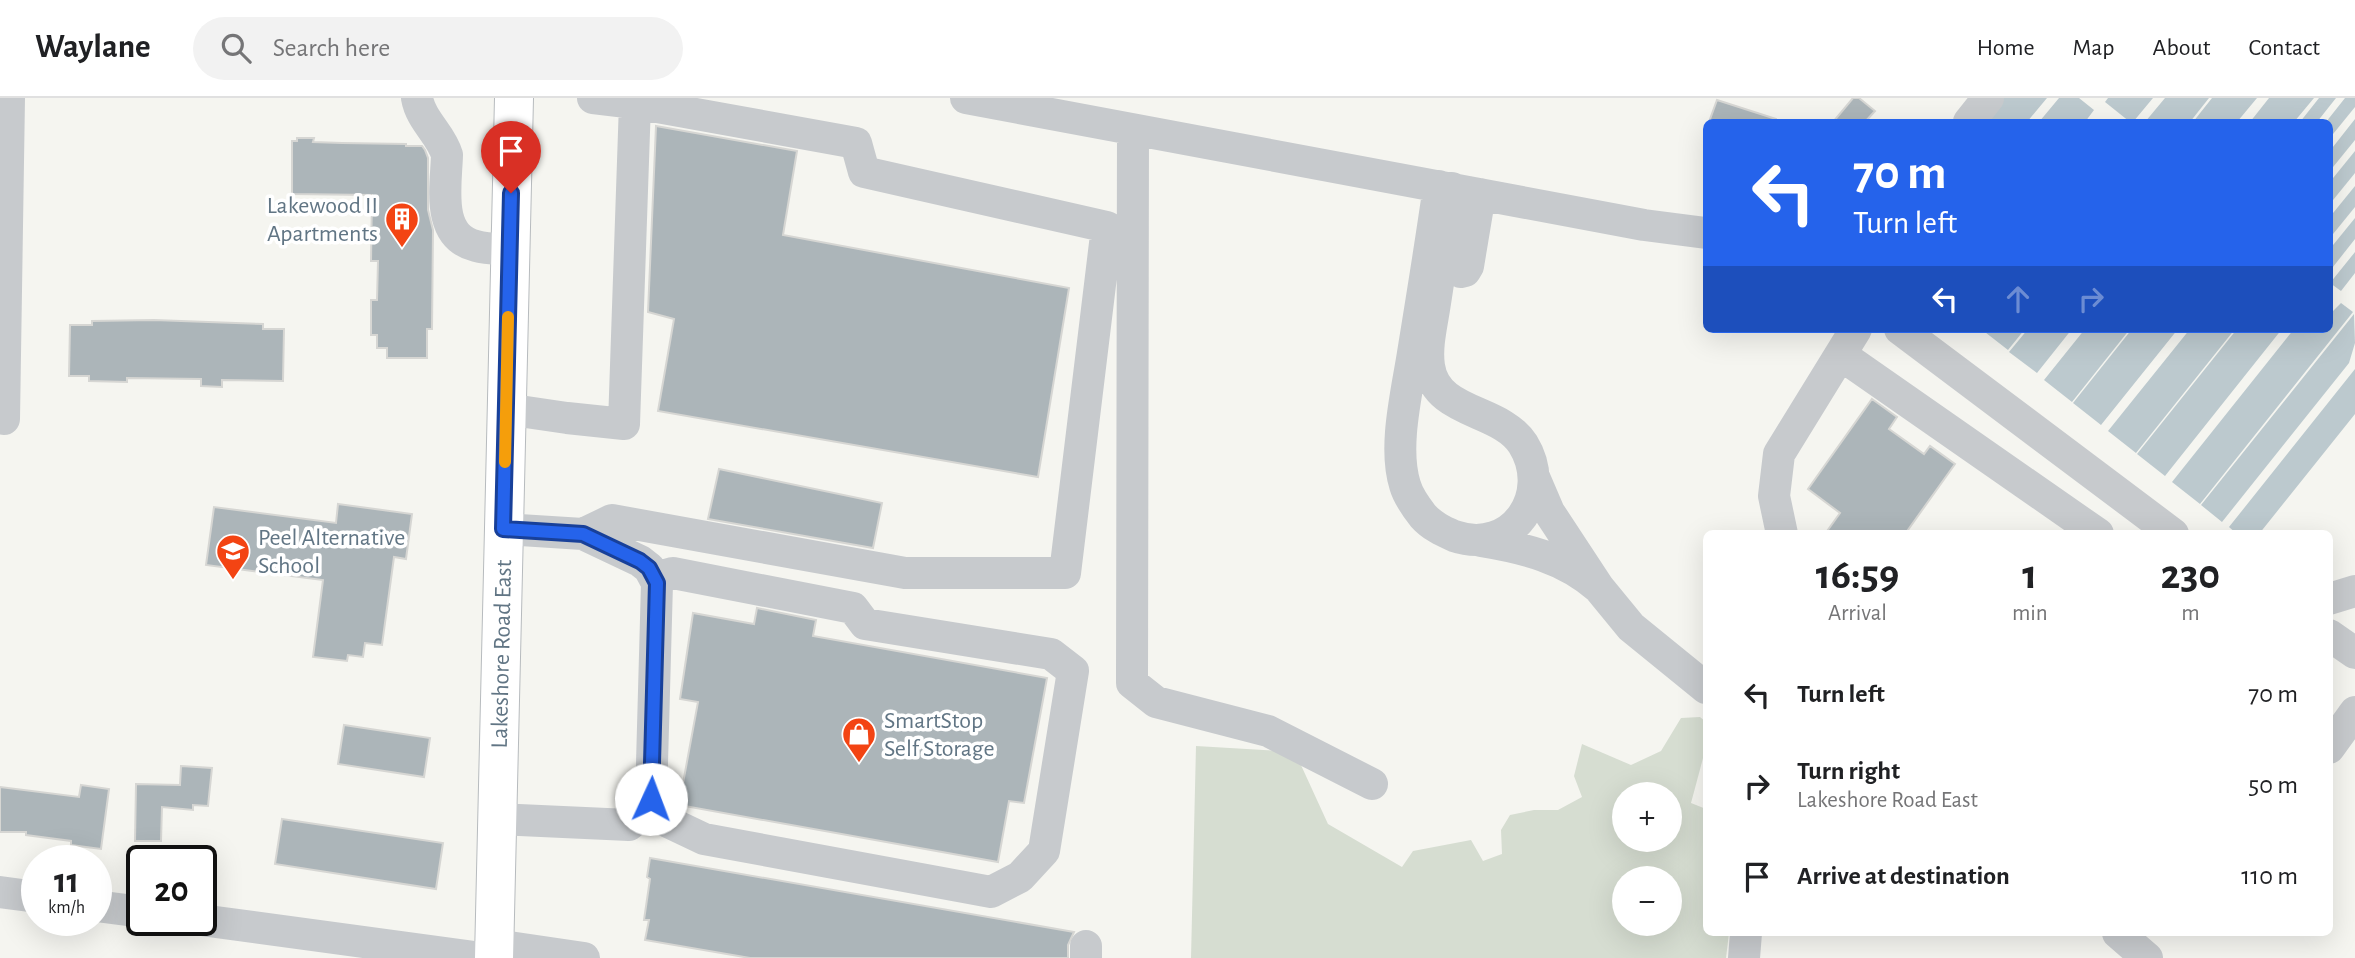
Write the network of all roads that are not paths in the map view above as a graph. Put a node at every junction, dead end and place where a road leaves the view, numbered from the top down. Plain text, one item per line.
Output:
1 (9, 98) edge
2 (417, 98) edge
3 (514, 98) edge
4 (593, 98) edge
5 (966, 98) edge
6 (1988, 98) edge
7 (635, 103) junction
8 (1971, 119) edge
9 (1133, 130) junction
10 (1451, 188) junction
11 (1703, 233) edge
12 (509, 250) junction
13 (1904, 333) edge
14 (1848, 342) edge
15 (506, 409) junction
16 (5, 419) dead end
17 (1534, 477) junction
18 (2155, 528) edge
19 (503, 529) junction
20 (1781, 530) edge
21 (2087, 530) edge
22 (583, 534) junction
23 (1481, 541) junction
24 (655, 578) junction
25 (1599, 588) junction
26 (2355, 590) edge
27 (2333, 598) edge
28 (2333, 638) edge
29 (2355, 653) edge
30 (1703, 686) edge
31 (2355, 712) edge
32 (2333, 742) edge
33 (1372, 784) dead end
34 (645, 811) junction
35 (497, 819) junction
36 (0, 892) edge
37 (21, 895) edge
38 (217, 922) edge
39 (1746, 936) edge
40 (2121, 936) edge
41 (490, 954) edge
42 (584, 958) edge
43 (1744, 958) edge
44 (2147, 958) edge

1 - 16 street
2 - 12 street
3 - 12 main road, Lakeshore Road East
4 - 7 street
5 - 9 street
6 - 8 street
7 - 15 street
7 - 22 street
9 - 10 street
9 - 33 street
10 - 11 street
10 - 17 street
10 - 23 street
12 - 15 main road, Lakeshore Road East
13 - 18 street
14 - 20 street
14 - 21 street
15 - 19 main road, Lakeshore Road East
17 - 23 street
17 - 25 street
19 - 22 street
19 - 35 main road, Lakeshore Road East
22 - 24 street
23 - 25 street
24 - 34 street
24 - 34 street
25 - 30 street
26 - 27 street
28 - 29 street
31 - 32 street
34 - 35 street
35 - 41 main road, Lakeshore Road East
36 - 37 street
38 - 41 street
39 - 43 street
40 - 44 street
41 - 42 street

